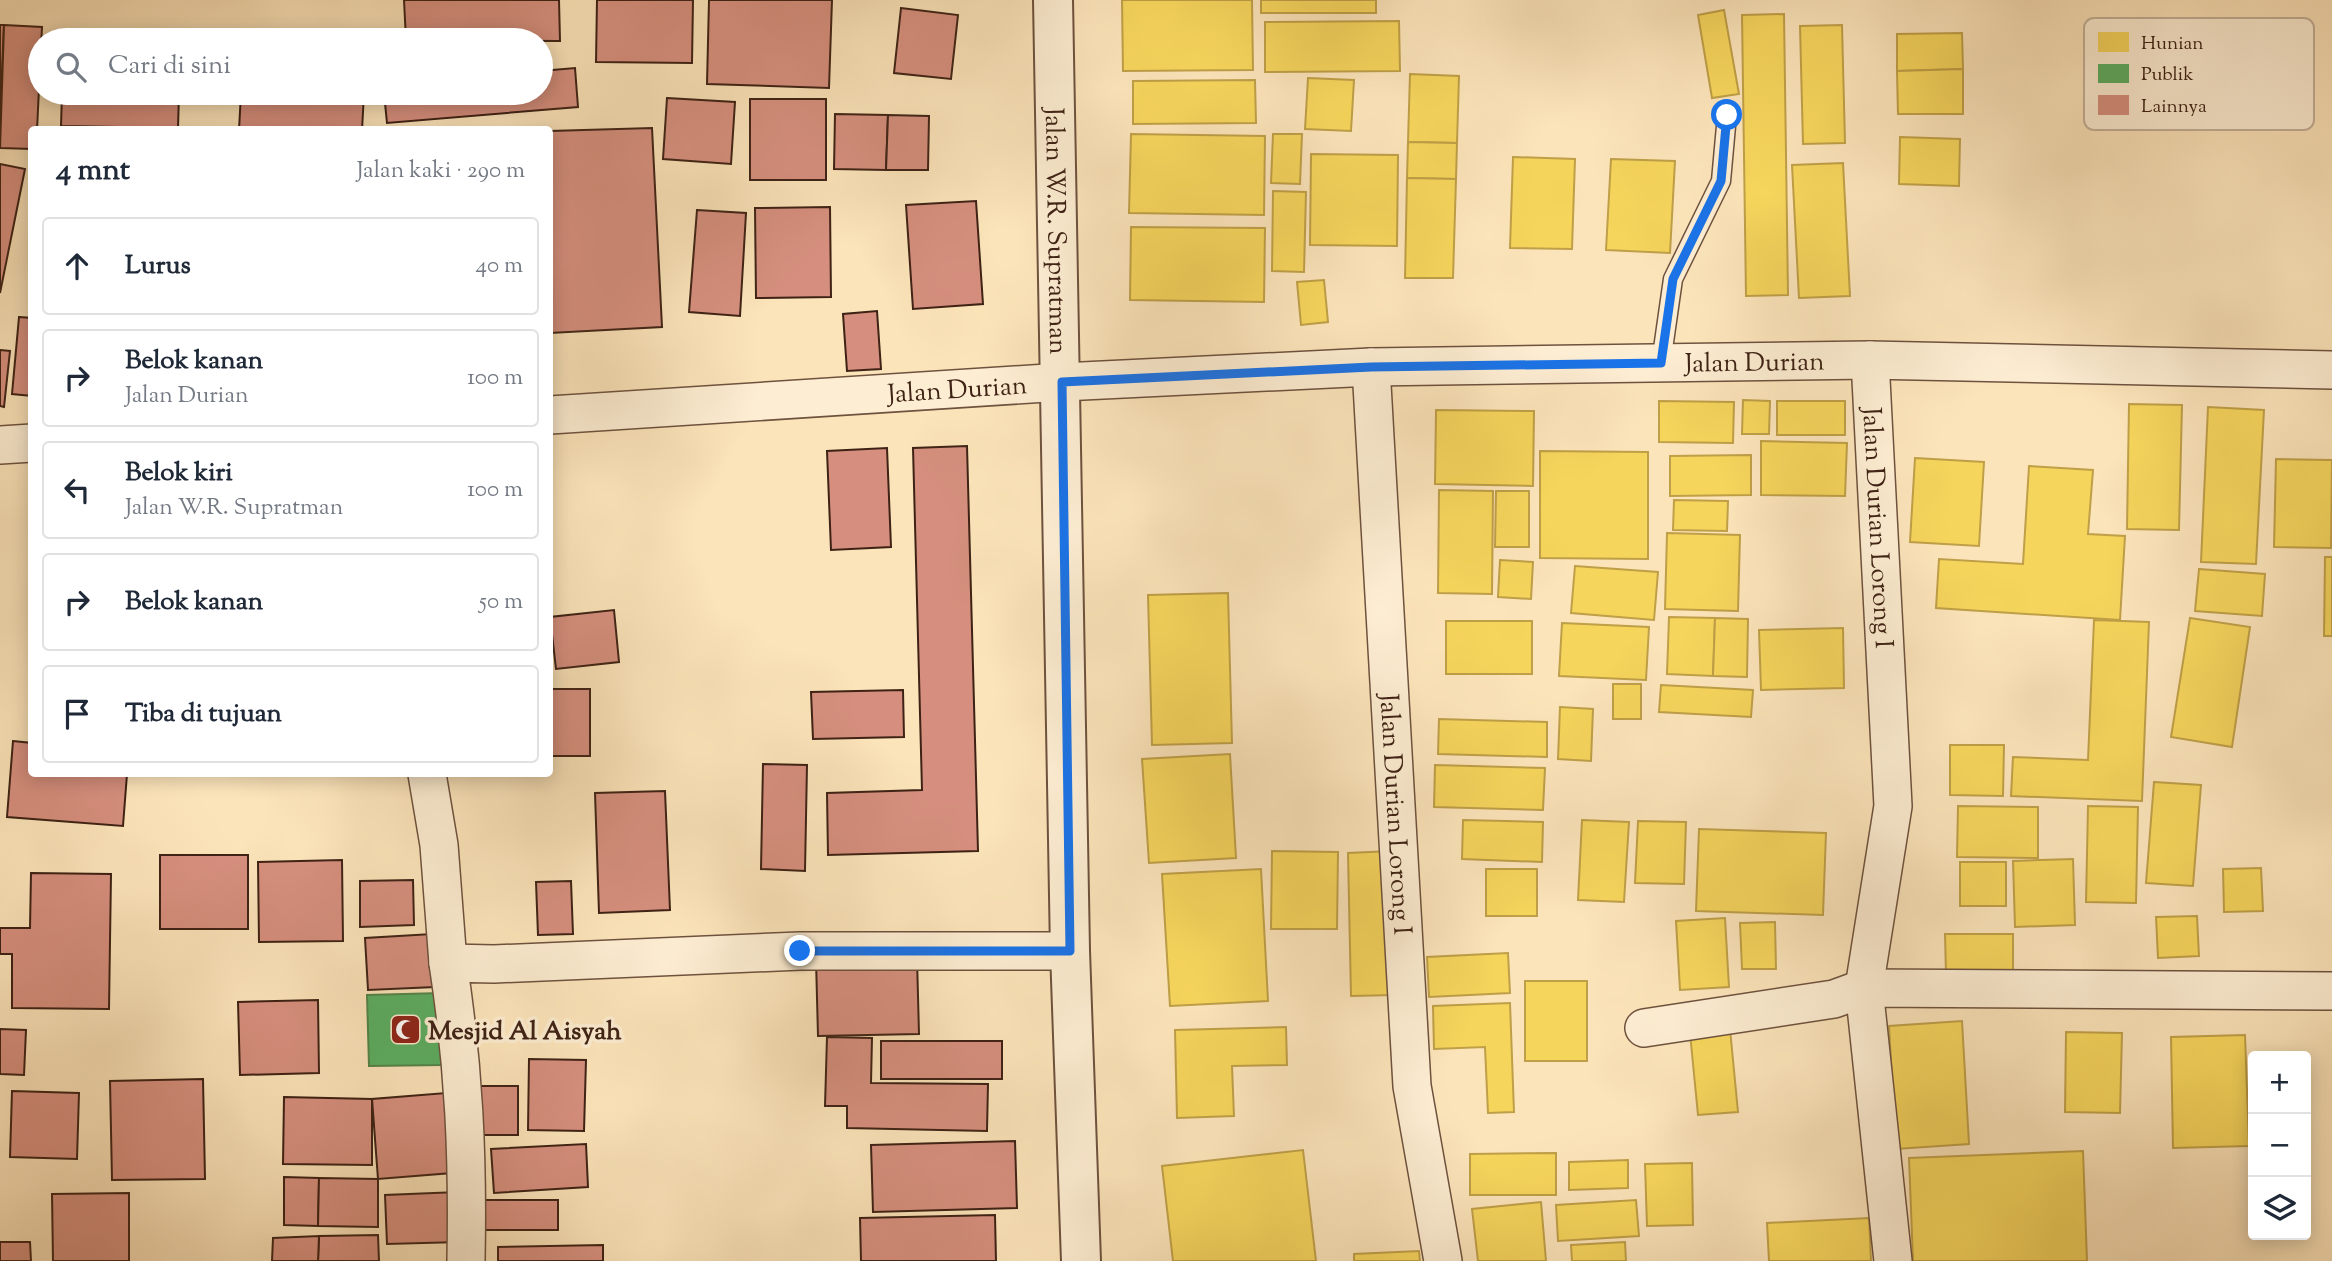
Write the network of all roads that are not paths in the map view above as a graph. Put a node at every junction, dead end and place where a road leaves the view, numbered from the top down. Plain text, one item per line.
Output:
1 (1053, 0) edge
2 (1727, 115) dead end
3 (1870, 360) junction
4 (1661, 363) junction
5 (1371, 367) junction
6 (2332, 370) edge
7 (1062, 382) junction
8 (553, 415) edge
9 (28, 443) edge
10 (0, 445) edge
11 (428, 777) edge
12 (1070, 951) junction
13 (448, 963) junction
14 (1864, 988) junction
15 (2332, 991) edge
16 (1644, 1028) dead end
17 (466, 1261) edge
18 (1081, 1261) edge
19 (1443, 1261) edge
20 (1893, 1261) edge

1 - 7 street, Jalan W.R. Supratman
2 - 4 lane
3 - 4 street, Jalan Durian
3 - 6 street, Jalan Durian
3 - 14 street, Jalan Durian Lorong I
4 - 5 street, Jalan Durian
5 - 7 street, Jalan Durian
5 - 19 street, Jalan Durian Lorong I
7 - 8 street, Jalan Durian
7 - 12 street, Jalan W.R. Supratman
9 - 10 street
11 - 13 street
12 - 13 street
12 - 18 street, Jalan W.R. Supratman
13 - 17 street
14 - 15 street
14 - 16 street
14 - 20 street, Jalan Durian Lorong I

